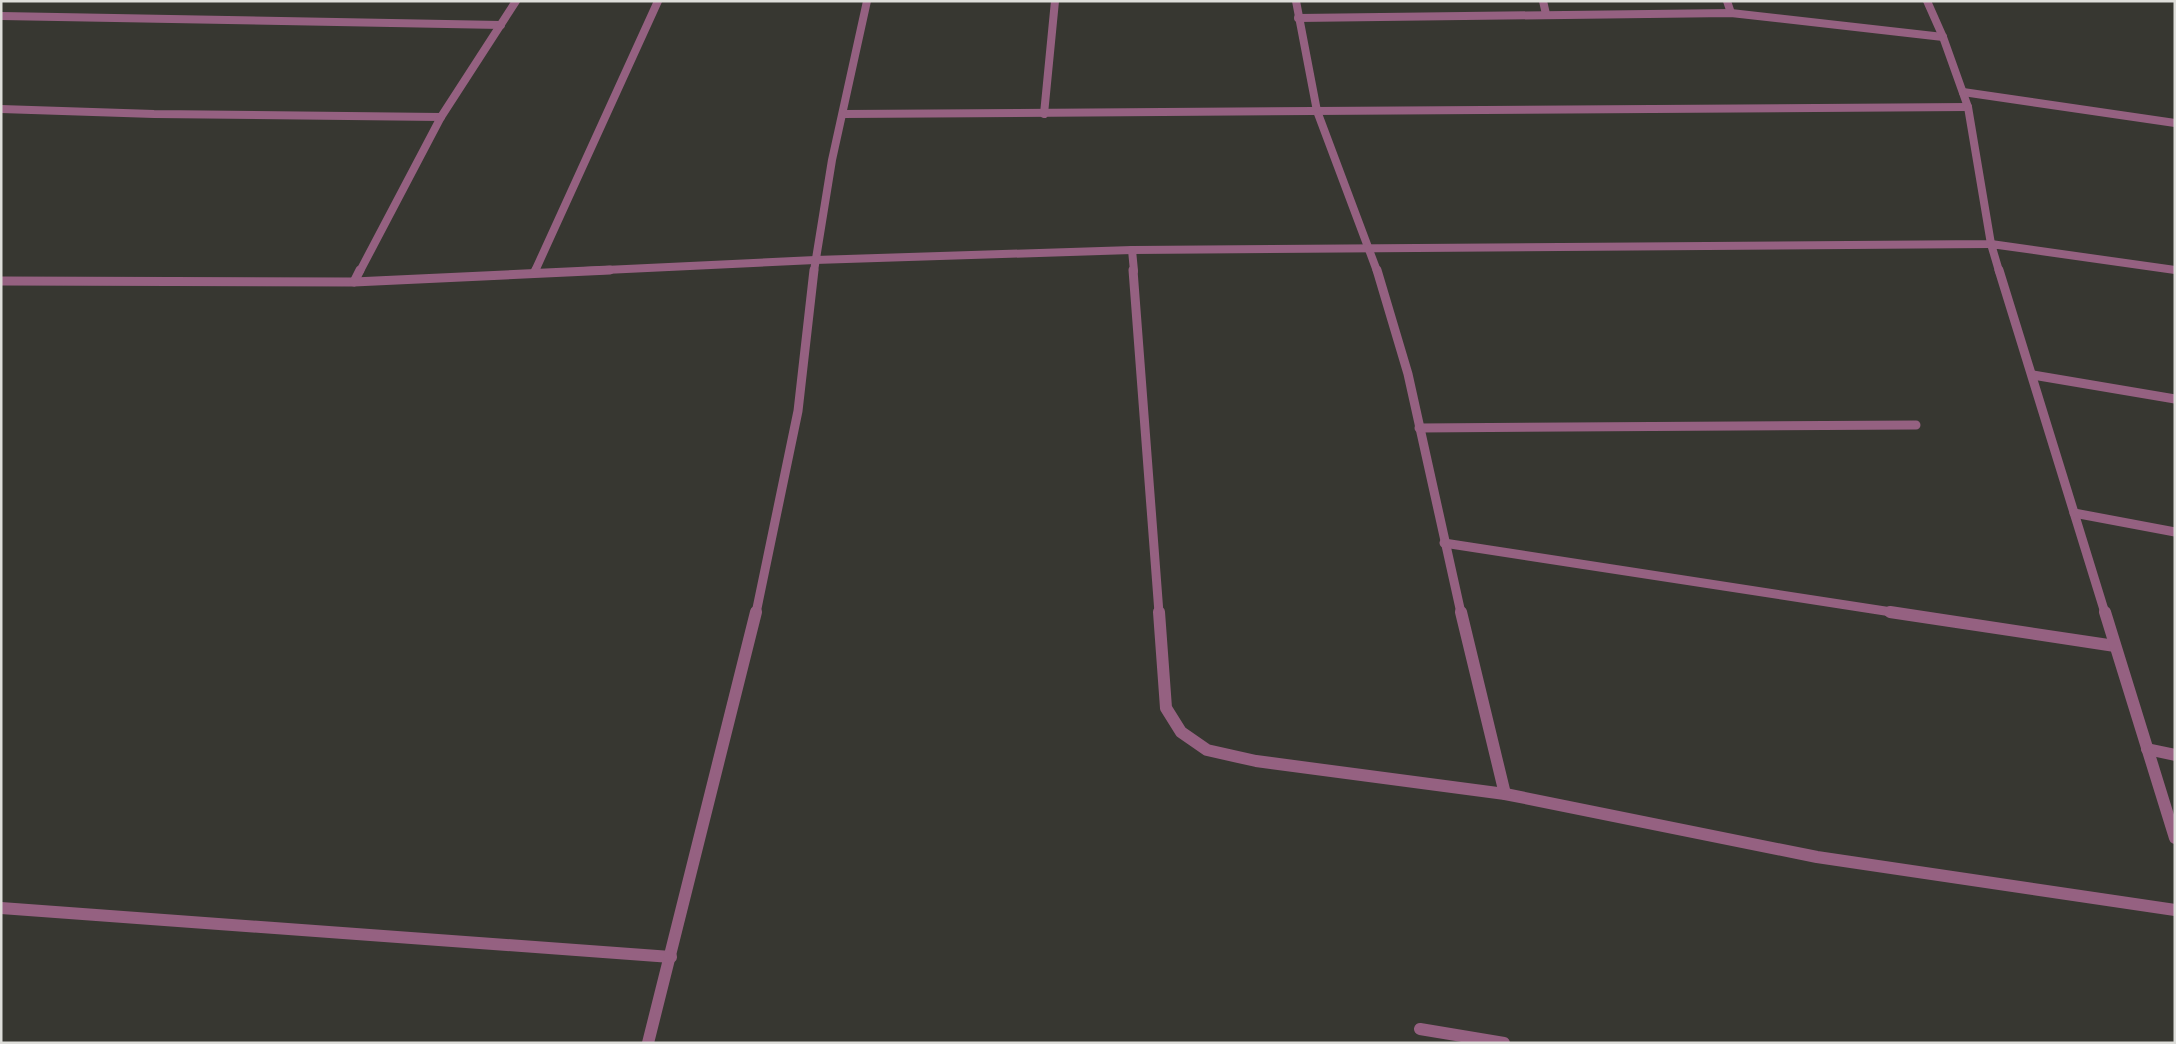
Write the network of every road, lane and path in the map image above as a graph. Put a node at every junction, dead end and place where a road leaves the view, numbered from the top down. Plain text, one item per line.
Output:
1 (516, 1) edge
2 (658, 1) edge
3 (867, 1) edge
4 (1055, 1) edge
5 (1296, 1) edge
6 (1543, 1) edge
7 (1727, 1) edge
8 (1927, 1) edge
9 (1732, 13) junction
10 (1546, 14) junction
11 (1, 16) edge
12 (1298, 18) junction
13 (501, 25) junction
14 (1943, 37) junction
15 (1963, 92) junction
16 (1968, 107) junction
17 (1, 109) edge
18 (1317, 111) junction
19 (843, 114) junction
20 (1044, 114) junction
21 (441, 117) junction
22 (2175, 122) edge
23 (1991, 244) junction
24 (1132, 250) junction
25 (1371, 250) junction
26 (815, 260) junction
27 (2175, 270) edge
28 (535, 272) junction
29 (1, 281) edge
30 (354, 282) junction
31 (2033, 375) junction
32 (2175, 399) edge
33 (1916, 425) dead end
34 (1419, 428) junction
35 (2074, 513) junction
36 (2175, 532) edge
37 (1444, 543) junction
38 (2115, 646) junction
39 (2147, 749) junction
40 (2175, 755) edge
41 (1505, 794) junction
42 (2175, 838) edge
43 (1, 908) edge
44 (2175, 910) edge
45 (671, 957) junction
46 (1420, 1029) dead end
47 (648, 1043) edge
48 (1504, 1043) edge

1 - 13 street
2 - 28 street
3 - 19 street
4 - 20 street
5 - 12 street
6 - 10 street
7 - 9 street
8 - 14 street
9 - 10 street
9 - 14 street
10 - 12 street
11 - 13 street
12 - 18 street
13 - 21 street
14 - 15 street
15 - 16 street
15 - 22 street
16 - 18 street
16 - 23 street
17 - 21 street
18 - 20 street
18 - 25 street
19 - 20 street
19 - 26 street
21 - 30 street
23 - 25 street
23 - 27 street
23 - 31 street
24 - 25 street
24 - 26 street
24 - 41 street
25 - 34 street
26 - 28 street
26 - 45 street
28 - 30 street
29 - 30 street
31 - 32 street
31 - 35 street
33 - 34 street
34 - 37 street
35 - 36 street
35 - 38 street
37 - 38 street
37 - 41 street
38 - 39 street
39 - 40 street
39 - 42 street
41 - 44 street
43 - 45 street
45 - 47 street
46 - 48 street

